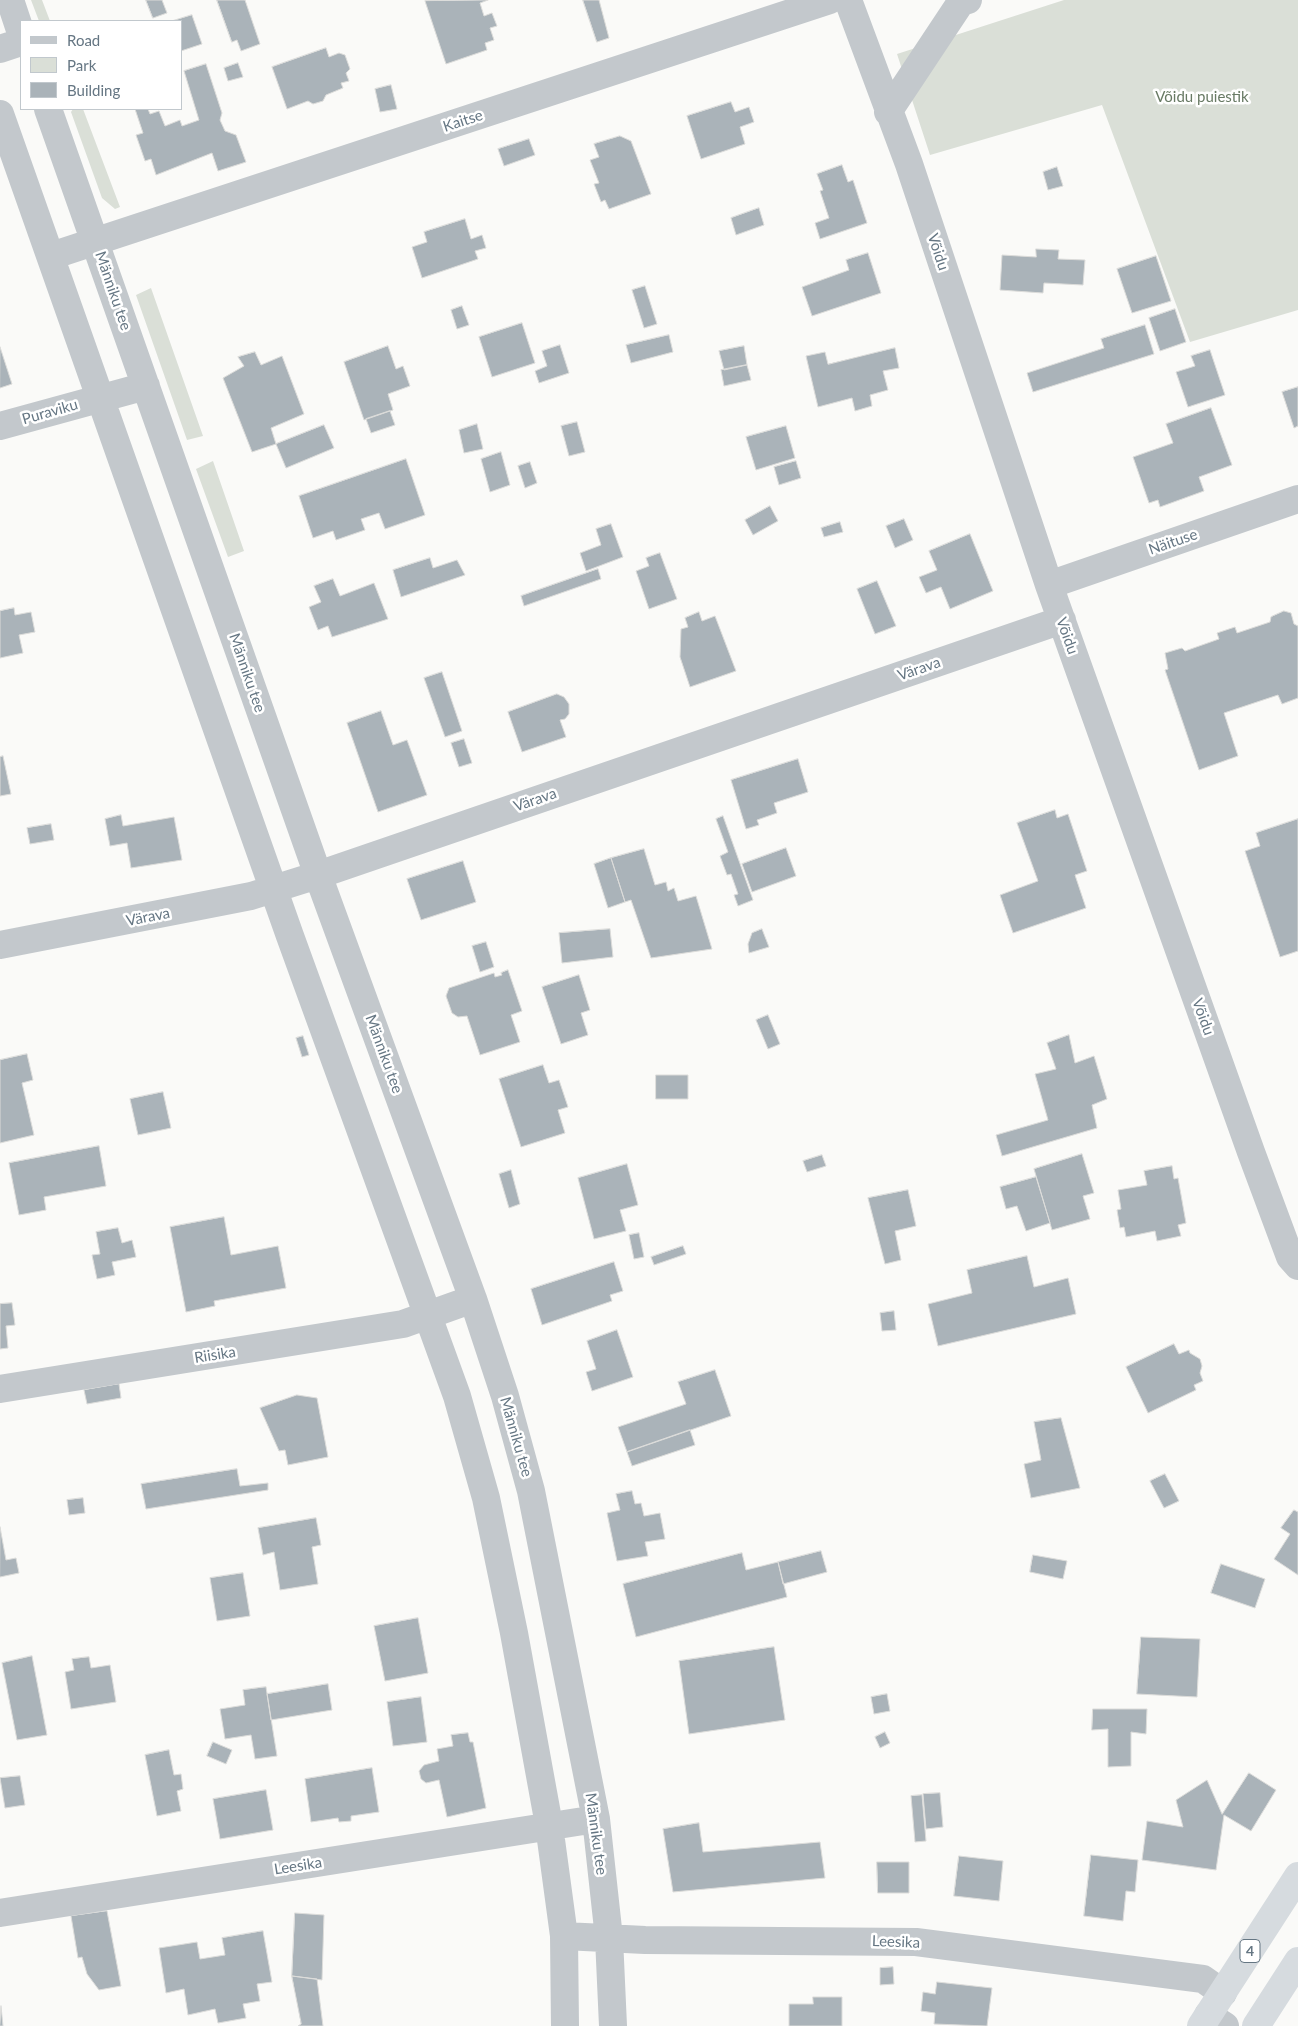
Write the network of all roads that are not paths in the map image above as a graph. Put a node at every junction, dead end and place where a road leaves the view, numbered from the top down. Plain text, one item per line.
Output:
1 (10, 0) edge
2 (830, 0) edge
3 (848, 0) edge
4 (968, 0) edge
5 (20, 30) edge
6 (20, 42) edge
7 (0, 50) edge
8 (48, 110) edge
9 (888, 112) junction
10 (0, 114) edge
11 (96, 242) junction
12 (51, 256) junction
13 (146, 386) junction
14 (100, 398) junction
15 (0, 426) edge
16 (1298, 499) edge
17 (1049, 585) junction
18 (1062, 620) junction
19 (318, 875) junction
20 (274, 889) junction
21 (0, 945) edge
22 (1298, 1266) edge
23 (473, 1299) junction
24 (429, 1315) junction
25 (0, 1389) edge
26 (596, 1819) junction
27 (549, 1825) junction
28 (1298, 1876) edge
29 (0, 1913) edge
30 (564, 1936) junction
31 (609, 1938) junction
32 (1298, 1961) edge
33 (1214, 2015) edge
34 (565, 2026) edge
35 (613, 2026) edge
36 (1256, 2026) edge

1 - 5 street
2 - 11 street, Kaitse
3 - 9 street, Võidu
4 - 9 street
6 - 7 street
8 - 11 street, Männiku tee
9 - 17 street, Võidu
10 - 12 street
11 - 12 street, Kaitse
11 - 13 street, Männiku tee
12 - 14 street
13 - 14 street, Puraviku
13 - 19 street, Männiku tee
14 - 15 street, Puraviku
14 - 20 street
16 - 17 street, Näituse
17 - 18 street, Võidu
18 - 19 street, Värava
18 - 22 street, Võidu
19 - 20 street, Värava
19 - 23 street, Männiku tee
20 - 21 street, Värava
20 - 24 street
23 - 24 street, Riisika
23 - 26 street, Männiku tee
24 - 25 street, Riisika
24 - 27 street
26 - 27 street, Leesika
26 - 31 street, Männiku tee
27 - 29 street, Leesika
27 - 30 street
28 - 33 highway, 4
30 - 31 street, Leesika
30 - 34 street
31 - 33 street, Leesika
31 - 35 street, Männiku tee
32 - 36 highway

